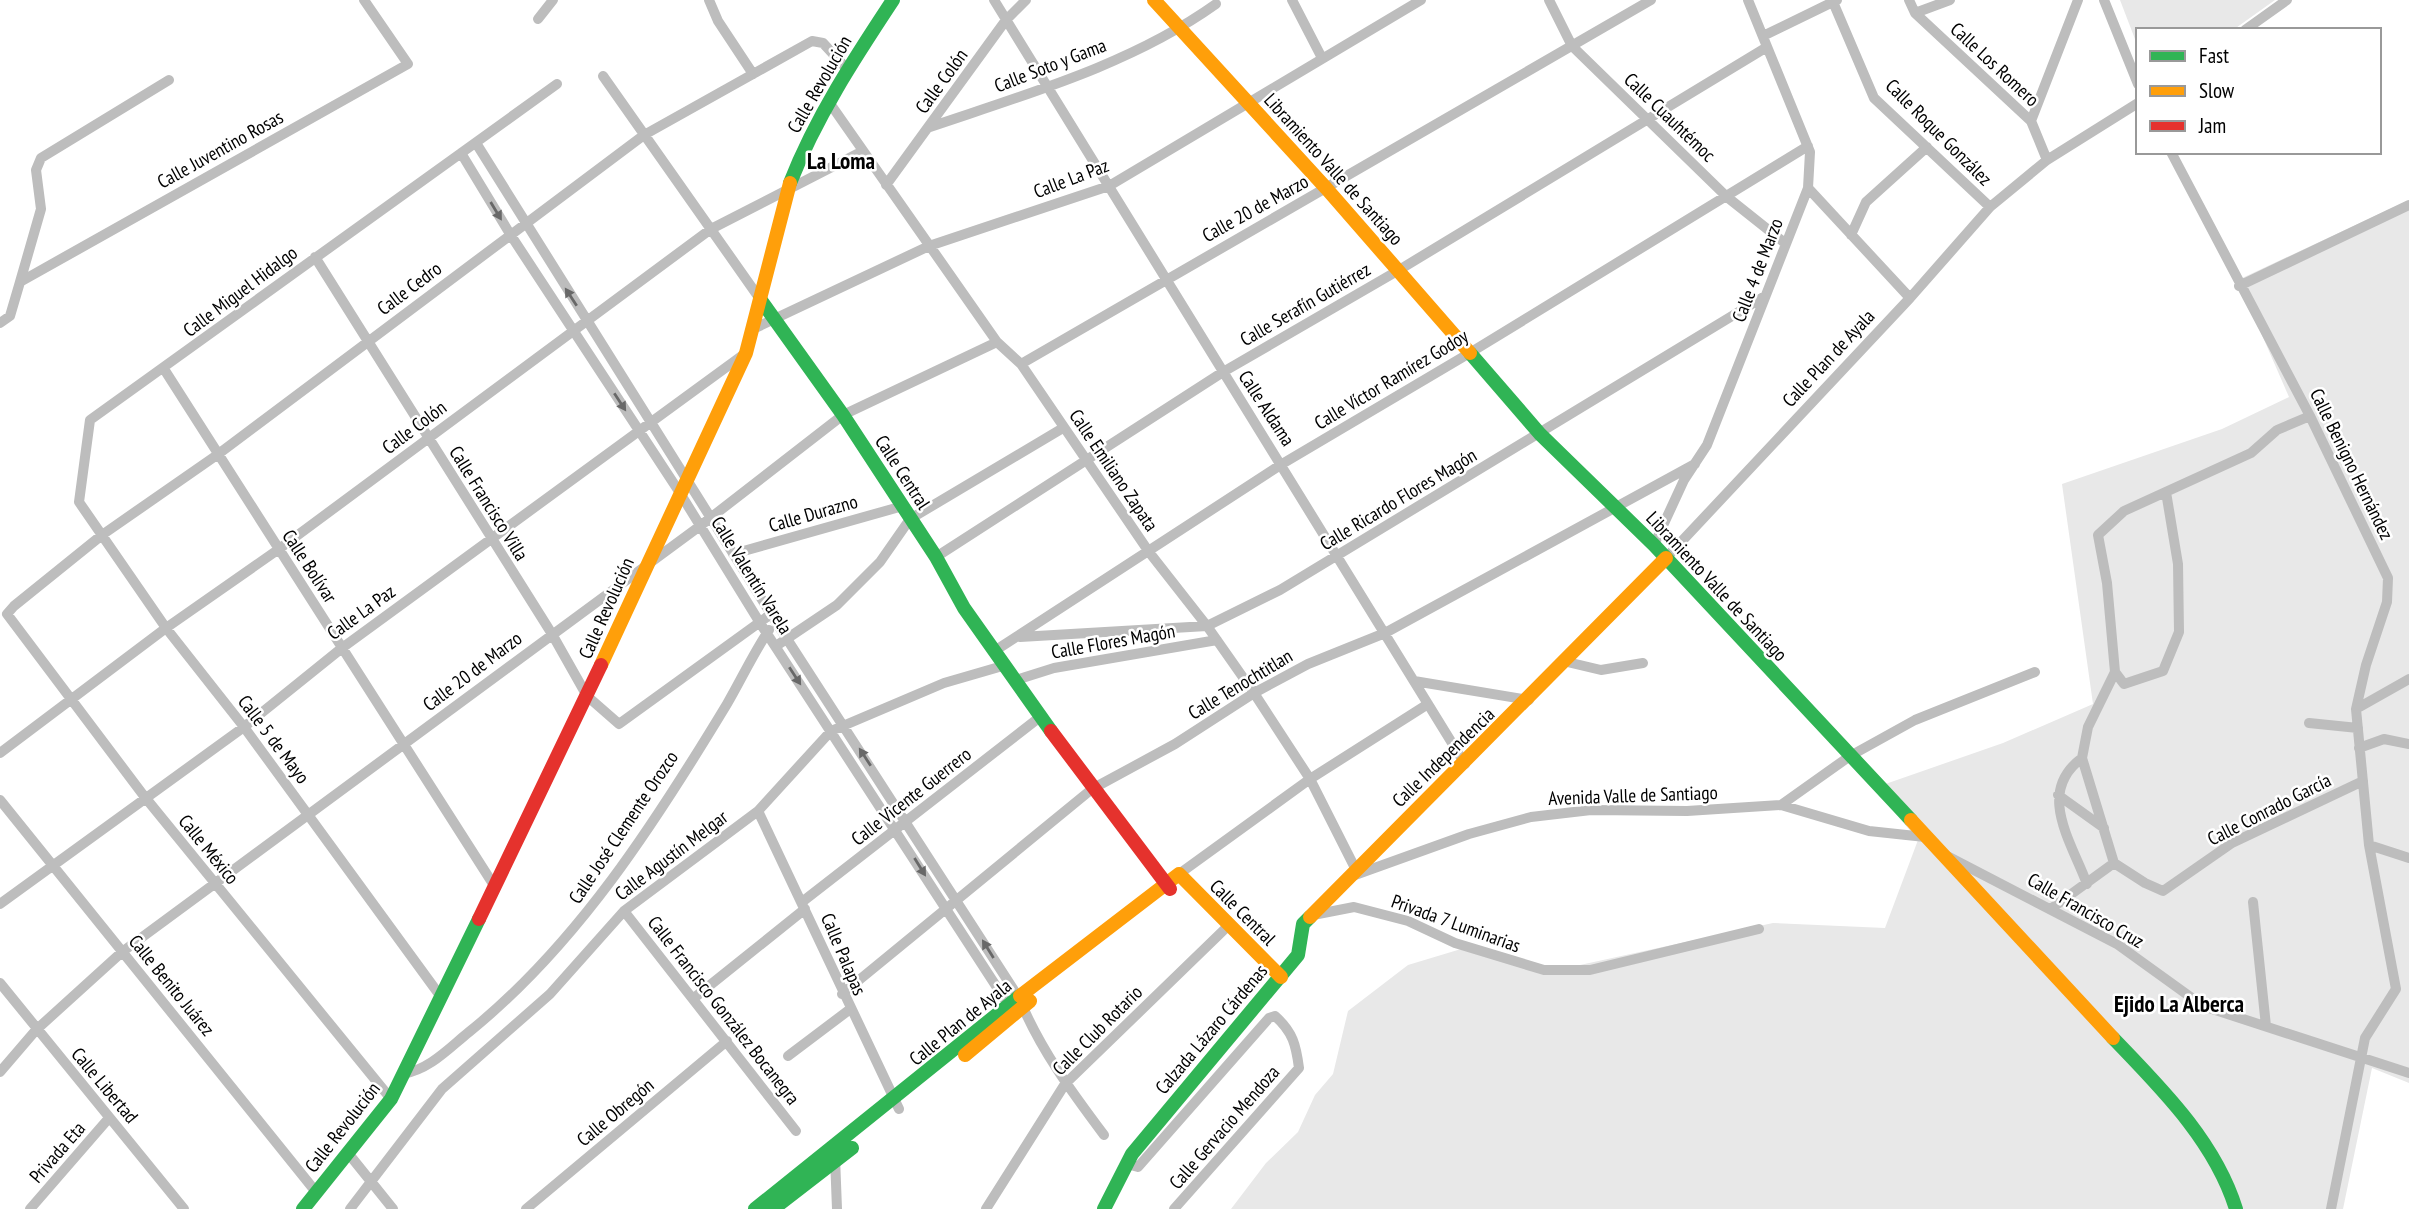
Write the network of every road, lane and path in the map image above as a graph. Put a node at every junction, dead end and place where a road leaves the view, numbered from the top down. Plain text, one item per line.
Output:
1 (364, 0) edge
2 (554, 0) edge
3 (893, 0) edge
4 (994, 0) edge
5 (1026, 0) edge
6 (1153, 0) edge
7 (1292, 0) edge
8 (1421, 0) edge
9 (1549, 0) edge
10 (1651, 0) edge
11 (1748, 0) edge
12 (1909, 0) edge
13 (1950, 0) edge
14 (2078, 0) edge
15 (2104, 0) edge
16 (2287, 0) edge
17 (1835, 1) edge
18 (1216, 4) dead end
19 (711, 7) edge
20 (1915, 13) junction
21 (538, 19) dead end
22 (1006, 20) junction
23 (2248, 28) edge
24 (1180, 29) junction
25 (1763, 36) junction
26 (1572, 46) junction
27 (1767, 47) junction
28 (1322, 58) junction
29 (847, 69) junction
30 (753, 74) junction
31 (603, 76) dead end
32 (2136, 79) edge
33 (169, 80) dead end
34 (557, 84) dead end
35 (1048, 88) junction
36 (829, 102) junction
37 (1248, 102) junction
38 (2136, 104) edge
39 (1648, 121) junction
40 (2031, 121) junction
41 (930, 127) junction
42 (644, 135) junction
43 (477, 143) junction
44 (1808, 146) junction
45 (1927, 147) junction
46 (863, 151) junction
47 (461, 153) junction
48 (2172, 154) edge
49 (2047, 160) junction
50 (886, 185) junction
51 (1108, 186) junction
52 (1326, 188) junction
53 (1808, 188) junction
54 (785, 194) junction
55 (1727, 197) junction
56 (2409, 205) edge
57 (1990, 207) junction
58 (524, 223) junction
59 (711, 229) junction
60 (510, 234) junction
61 (1851, 235) junction
62 (1786, 244) junction
63 (929, 246) junction
64 (315, 257) junction
65 (1398, 270) junction
66 (1166, 278) junction
67 (20, 282) junction
68 (2239, 286) junction
69 (1765, 296) junction
70 (1910, 298) junction
71 (760, 299) junction
72 (773, 317) junction
73 (586, 319) junction
74 (0, 323) edge
75 (573, 329) junction
76 (751, 330) junction
77 (368, 341) junction
78 (997, 342) junction
79 (746, 353) junction
80 (1468, 354) junction
81 (1021, 364) junction
82 (164, 369) junction
83 (1223, 372) junction
84 (843, 415) junction
85 (2310, 416) junction
86 (650, 423) junction
87 (1063, 428) junction
88 (638, 431) junction
89 (1540, 434) junction
90 (428, 439) junction
91 (217, 456) junction
92 (1088, 461) junction
93 (1282, 464) junction
94 (1695, 464) junction
95 (686, 478) junction
96 (2166, 492) junction
97 (680, 493) junction
98 (79, 502) joint
99 (1616, 509) junction
100 (906, 513) junction
101 (711, 518) junction
102 (700, 526) junction
103 (102, 535) junction
104 (490, 540) junction
105 (1654, 545) junction
106 (279, 549) junction
107 (1149, 552) junction
108 (733, 554) junction
109 (936, 557) junction
110 (1335, 557) junction
111 (1666, 558) junction
112 (648, 562) junction
113 (7, 614) joint
114 (773, 618) junction
115 (760, 623) junction
116 (1207, 626) junction
117 (166, 628) junction
118 (767, 632) junction
119 (1385, 633) junction
120 (552, 634) junction
121 (1018, 637) junction
122 (787, 638) junction
123 (1217, 640) junction
124 (776, 646) junction
125 (342, 648) junction
126 (996, 650) junction
127 (1563, 661) junction
128 (1643, 663) dead end
129 (1006, 664) junction
130 (2035, 672) dead end
131 (2115, 672) junction
132 (1016, 680) junction
133 (2409, 680) edge
134 (1414, 681) junction
135 (1254, 693) junction
136 (587, 696) junction
137 (71, 699) junction
138 (1529, 699) junction
139 (1428, 704) junction
140 (2356, 709) junction
141 (1040, 717) junction
142 (2309, 723) dead end
143 (244, 727) junction
144 (846, 727) junction
145 (2358, 728) junction
146 (831, 731) junction
147 (405, 744) junction
148 (2409, 744) edge
149 (2359, 748) junction
150 (0, 753) edge
151 (1850, 756) junction
152 (2082, 758) junction
153 (1465, 764) junction
154 (1310, 779) junction
155 (2363, 781) junction
156 (1092, 789) junction
157 (2058, 795) junction
158 (144, 796) junction
159 (0, 800) edge
160 (1781, 806) junction
161 (758, 811) junction
162 (310, 815) junction
163 (908, 821) junction
164 (2104, 828) junction
165 (896, 829) junction
166 (1925, 837) junction
167 (2370, 845) junction
168 (1939, 852) junction
169 (2409, 858) edge
170 (2114, 863) junction
171 (52, 864) junction
172 (1185, 873) junction
173 (1351, 873) junction
174 (214, 882) junction
175 (2087, 884) junction
176 (495, 887) junction
177 (1168, 887) junction
178 (957, 900) junction
179 (2253, 902) dead end
180 (0, 904) edge
181 (804, 905) junction
182 (2052, 908) junction
183 (946, 909) junction
184 (624, 911) junction
185 (1312, 915) junction
186 (1229, 925) junction
187 (1759, 929) dead end
188 (122, 952) junction
189 (1281, 977) junction
190 (0, 983) edge
191 (842, 994) junction
192 (441, 997) junction
193 (694, 998) junction
194 (1019, 1009) junction
195 (849, 1010) junction
196 (2266, 1026) junction
197 (36, 1030) junction
198 (727, 1041) junction
199 (788, 1056) dead end
200 (2360, 1056) junction
201 (0, 1072) edge
202 (2409, 1073) edge
203 (403, 1074) junction
204 (1065, 1084) junction
205 (391, 1099) junction
206 (896, 1106) junction
207 (109, 1118) junction
208 (796, 1131) dead end
209 (1104, 1135) dead end
210 (351, 1156) junction
211 (835, 1156) junction
212 (1127, 1164) junction
213 (369, 1178) junction
214 (316, 1192) junction
215 (182, 1208) edge
216 (30, 1209) edge
217 (303, 1209) edge
218 (350, 1209) edge
219 (393, 1209) edge
220 (526, 1209) edge
221 (755, 1209) edge
222 (772, 1209) edge
223 (837, 1209) edge
224 (986, 1209) edge
225 (1104, 1209) edge
226 (1174, 1209) edge
227 (2236, 1209) edge
228 (2332, 1209) edge

1 - 67 street, Calle Juventino Rosas
2 - 21 street
3 - 29 street, Calle Revolución
4 - 22 street, Calle Aldama
5 - 22 street, Calle Colón
6 - 24 street, Libramiento Valle de Santiago
7 - 28 street
8 - 28 street, Calle La Paz
9 - 26 street, Calle Cuauhtémoc
10 - 26 street, Calle 20 de Marzo
11 - 25 street, Calle 4 de Marzo
12 - 20 street, Calle Los Romero
13 - 20 street
14 - 40 street
15 - 32 street
16 - 23 street
17 - 25 street
17 - 45 street, Calle Roque González
18 - 24 street, Calle Soto y Gama
19 - 30 street
20 - 40 street, Calle Los Romero
22 - 35 street, Calle Aldama
22 - 41 street, Calle Colón
24 - 35 street, Calle Soto y Gama
24 - 37 street, Libramiento Valle de Santiago
25 - 27 street, Calle 4 de Marzo
26 - 39 street, Calle Cuauhtémoc
26 - 52 street, Calle 20 de Marzo
27 - 39 street, Calle Serafín Gutiérrez
27 - 44 street, Calle 4 de Marzo
28 - 37 street, Calle La Paz
29 - 30 street, Calle Cedro
29 - 36 street, Calle Revolución
30 - 42 street, Calle Cedro
31 - 42 street, Calle Central
33 - 67 street
34 - 43 street, Calle Miguel Hidalgo
35 - 41 street, Calle Soto y Gama
35 - 51 street, Calle Aldama
36 - 46 street, Calle Emiliano Zapata
36 - 54 street, Calle Revolución
37 - 51 street, Calle La Paz
37 - 52 street, Libramiento Valle de Santiago
38 - 49 street, Calle Plan de Ayala
39 - 55 street, Calle Cuauhtémoc
39 - 65 street, Calle Serafín Gutiérrez
40 - 49 street, Calle Los Romero
41 - 50 street, Calle Colón
42 - 58 street, Calle Cedro
42 - 59 street, Calle Central
43 - 47 street, Calle Miguel Hidalgo
43 - 58 street, Calle Valentín Varela
44 - 53 street, Calle 4 de Marzo
44 - 55 street, Calle Víctor Ramírez Godoy
45 - 57 street, Calle Roque González
45 - 61 street
46 - 50 street, Calle Emiliano Zapata
46 - 54 street, Calle Colón
47 -> 60 street, Calle Valentín Varela
47 - 64 street, Calle Miguel Hidalgo
48 - 68 street, Calle Benigno Hernández
49 - 57 street, Calle Plan de Ayala
50 - 63 street, Calle Emiliano Zapata
51 - 63 street, Calle La Paz
51 - 66 street, Calle Aldama
52 - 65 street, Libramiento Valle de Santiago
52 - 66 street, Calle 20 de Marzo
53 - 61 street
53 - 62 street, Calle 4 de Marzo
54 - 59 street, Calle Colón
54 - 71 street, Calle Revolución
55 - 62 street, Calle Cuauhtémoc
55 - 80 street, Calle Víctor Ramírez Godoy
56 - 68 street
57 - 70 street, Calle Plan de Ayala
58 - 60 street, Calle Cedro
73 -> 58 street, Calle Valentín Varela
59 - 71 street, Calle Central
59 - 73 street, Calle Colón
60 - 75 street, Calle Valentín Varela
60 - 77 street, Calle Cedro
61 - 70 street
62 - 69 street, Calle 4 de Marzo
63 - 72 street, Calle La Paz
63 - 78 street, Calle Emiliano Zapata
64 - 77 street, Calle Francisco Villa
64 - 82 street, Calle Miguel Hidalgo
65 - 80 street, Libramiento Valle de Santiago
65 - 83 street, Calle Serafín Gutiérrez
66 - 81 street, Calle 20 de Marzo
66 - 83 street, Calle Aldama
67 - 74 street
68 - 85 street, Calle Benigno Hernández
69 - 89 street, Calle Ricardo Flores Magón
69 - 94 street, Calle 4 de Marzo
70 - 111 street, Calle Plan de Ayala
71 - 72 street, Calle Central
71 - 76 street, Calle Revolución
72 - 76 street, Calle La Paz
72 - 84 street, Calle Central
73 - 75 street, Calle Colón
73 - 86 street, Calle Valentín Varela
75 -> 88 street, Calle Valentín Varela
75 - 90 street, Calle Colón
76 - 79 street, Calle Revolución
77 - 90 street, Calle Francisco Villa
77 - 91 street, Calle Cedro
78 - 81 street, Calle Emiliano Zapata
78 - 84 street, Calle 20 de Marzo
79 - 86 street, Calle La Paz
79 - 95 street, Calle Revolución
80 - 89 street, Libramiento Valle de Santiago
80 - 93 street, Calle Víctor Ramírez Godoy
81 - 87 street, Calle Emiliano Zapata
82 - 91 street, Calle Bolívar
82 - 98 street, Calle Miguel Hidalgo
83 - 92 street, Calle Serafín Gutiérrez
83 - 93 street, Calle Aldama
84 - 100 street, Calle Central
84 - 101 street, Calle 20 de Marzo
85 - 96 street
85 - 140 street, Calle Benigno Hernández
86 - 88 street, Calle La Paz
86 - 95 street, Calle Valentín Varela
87 - 92 street, Calle Emiliano Zapata
87 - 100 street
88 - 97 street, Calle Valentín Varela
88 - 104 street, Calle La Paz
89 - 99 street, Libramiento Valle de Santiago
89 - 110 street, Calle Ricardo Flores Magón
90 - 104 street, Calle Francisco Villa
90 - 106 street, Calle Colón
91 - 103 street, Calle Cedro
91 - 106 street, Calle Bolívar
92 - 107 street, Calle Emiliano Zapata
92 - 109 street, Calle Serafín Gutiérrez
93 - 107 street, Calle Víctor Ramírez Godoy
93 - 110 street, Calle Aldama
94 - 99 street, Calle Tenochtitlan
94 - 105 street, Calle 4 de Marzo
95 - 97 street, Calle Revolución
95 - 101 street, Calle Valentín Varela
96 - 131 street
96 - 131 street
97 - 102 street, Calle Valentín Varela
97 - 112 street, Calle Revolución
98 - 103 street, Calle 5 de Mayo
99 - 105 street, Libramiento Valle de Santiago
99 - 119 street, Calle Tenochtitlan
100 - 108 street, Calle Durazno
100 - 109 street, Calle Central
100 - 122 street
101 - 102 street, Calle 20 de Marzo
101 - 108 street, Calle Valentín Varela
102 - 112 street, Calle 20 de Marzo
102 - 115 street, Calle Valentín Varela
103 - 113 street, Calle Cedro
103 - 117 street, Calle 5 de Mayo
104 - 120 street, Calle Francisco Villa
104 - 125 street, Calle La Paz
105 - 111 street, Libramiento Valle de Santiago
106 - 117 street, Calle Colón
106 - 125 street, Calle Bolívar
107 - 116 street, Calle Emiliano Zapata
107 - 121 street, Calle Víctor Ramírez Godoy
108 - 114 street, Calle Valentín Varela
109 - 126 street, Calle Central
110 - 116 street, Calle Ricardo Flores Magón
110 - 119 street, Calle Aldama
111 - 127 street, Calle Plan de Ayala
111 - 151 street, Libramiento Valle de Santiago
112 - 120 street, Calle 20 de Marzo
112 - 136 street, Calle Revolución
113 - 137 street, Calle México
114 - 115 street
114 - 118 street, Calle José Clemente Orozco
114 - 122 street, Calle Valentín Varela
115 - 118 street, Calle Valentín Varela
115 - 136 street, Calle Francisco Villa
116 - 121 street, Calle Ricardo Flores Magón
116 - 123 street, Calle Emiliano Zapata
117 - 137 street, Calle Colón
117 - 143 street, Calle 5 de Mayo
118 - 124 street, Calle Valentín Varela
118 - 203 street, Calle José Clemente Orozco
119 - 134 street, Calle Aldama
119 - 135 street, Calle Tenochtitlan
120 - 136 street, Calle Francisco Villa
120 - 147 street, Calle 20 de Marzo
121 - 126 street, Calle Víctor Ramírez Godoy
122 - 124 street
122 - 144 street, Calle Valentín Varela
123 - 132 street, Calle Flores Magón
123 - 135 street, Calle Emiliano Zapata
124 -> 146 street, Calle Valentín Varela
125 - 143 street, Calle La Paz
125 - 147 street, Calle Bolívar
126 - 129 street, Calle Central
127 - 128 street
127 - 138 street, Calle Independencia
129 - 132 street, Calle Central
129 - 144 street
130 - 151 street
131 - 152 street
132 - 141 street, Calle Central
133 - 140 street
134 - 138 street
134 - 139 street, Calle Aldama
135 - 154 street, Calle Emiliano Zapata
135 - 156 street, Calle Tenochtitlan
136 - 176 street, Calle Revolución
137 - 150 street, Calle Colón
137 - 158 street, Calle México
138 - 153 street, Calle Independencia
139 - 153 street, Calle Aldama
139 - 154 street, Calle Plan de Ayala
140 - 145 street, Calle Benigno Hernández
141 - 156 street, Calle Central
141 - 163 street, Calle Vicente Guerrero
142 - 145 street
143 - 158 street, Calle La Paz
143 - 162 street, Calle 5 de Mayo
144 - 146 street
163 -> 144 street, Calle Valentín Varela
145 - 149 street, Calle Benigno Hernández
146 - 161 street, Calle Agustín Melgar
146 - 165 street, Calle Valentín Varela
147 - 162 street, Calle 20 de Marzo
147 - 176 street, Calle Bolívar
148 - 149 street
149 - 155 street, Calle Benigno Hernández
151 - 160 street
151 - 166 street, Libramiento Valle de Santiago
152 - 157 street
152 - 164 street
153 - 173 street, Calle Independencia
154 - 172 street, Calle Plan de Ayala
154 - 173 street, Calle Emiliano Zapata
155 - 167 street, Calle Benigno Hernández
155 - 170 street, Calle Conrado García
156 - 177 street, Calle Central
156 - 178 street, Calle Tenochtitlan
157 - 164 street
157 - 175 street
158 - 171 street, Calle La Paz
158 - 174 street, Calle México
159 - 171 street, Calle Benito Juárez
160 - 166 street, Avenida Valle de Santiago
160 - 173 street, Avenida Valle de Santiago
161 - 181 street, Calle Palapas
161 - 184 street, Calle Agustín Melgar
162 - 174 street, Calle 20 de Marzo
162 - 192 street, Calle 5 de Mayo
163 - 165 street, Calle Vicente Guerrero
163 - 178 street, Calle Valentín Varela
164 - 170 street
165 - 181 street, Calle Vicente Guerrero
165 -> 183 street, Calle Valentín Varela
166 - 168 street, Libramiento Valle de Santiago
167 - 169 street
167 - 200 street, Calle Benigno Hernández
168 - 182 street, Calle Francisco Cruz
168 - 227 street, Libramiento Valle de Santiago
170 - 175 street
171 - 180 street, Calle La Paz
171 - 188 street, Calle Benito Juárez
172 - 177 street, Calle Plan de Ayala
172 - 186 street, Calle Central
173 - 185 street, Calzada Lázaro Cárdenas
174 - 188 street, Calle 20 de Marzo
174 - 205 street, Calle México
175 - 182 street
176 - 192 street, Calle Revolución
177 - 194 street, Calle Plan de Ayala
178 - 183 street, Calle Tenochtitlan
194 -> 178 street, Calle Valentín Varela
179 - 196 street
181 - 191 street, Calle Palapas
181 - 193 street, Calle Vicente Guerrero
182 - 196 street, Calle Francisco Cruz
183 - 191 street, Calle Tenochtitlan
183 - 194 street, Calle Valentín Varela
184 - 193 street, Calle Francisco González Bocanegra
184 - 213 street, Calle Agustín Melgar
185 - 187 street, Privada 7 Luminarias
185 - 189 street, Calzada Lázaro Cárdenas
186 - 189 street, Calle Central
186 - 204 street, Calle Club Rotario
188 - 197 street, Calle 20 de Marzo
188 - 214 street, Calle Benito Juárez
189 - 212 street, Calzada Lázaro Cárdenas
190 - 197 street, Calle Libertad
191 - 195 street, Calle Palapas
192 - 203 street, Calle Revolución
193 - 198 street, Calle Francisco González Bocanegra
194 - 204 street
194 - 206 street, Calle Plan de Ayala
195 - 199 street
195 - 206 street, Calle Palapas
196 - 200 street, Calle Francisco Cruz
197 - 201 street, Calle 20 de Marzo
197 - 207 street, Calle Libertad
198 - 208 street, Calle Francisco González Bocanegra
198 - 220 street, Calle Obregón
200 - 202 street, Calle Francisco Cruz
200 - 228 street, Calle Benigno Hernández
203 - 205 street, Calle Revolución
204 - 209 street
204 - 224 street, Calle Club Rotario
205 - 210 street, Calle Revolución
206 - 211 street, Calle Plan de Ayala
207 - 215 street, Calle Libertad
207 - 216 street, Privada Eta
210 - 213 street
210 - 214 street, Calle Revolución
211 - 221 street, Calle Plan de Ayala
211 - 222 street, Calle Plan de Ayala
211 - 223 street
212 - 225 street, Calzada Lázaro Cárdenas
212 - 226 street, Calle Gervacio Mendoza
213 - 218 street, Calle Agustín Melgar
213 - 219 street
214 - 217 street, Calle Revolución

